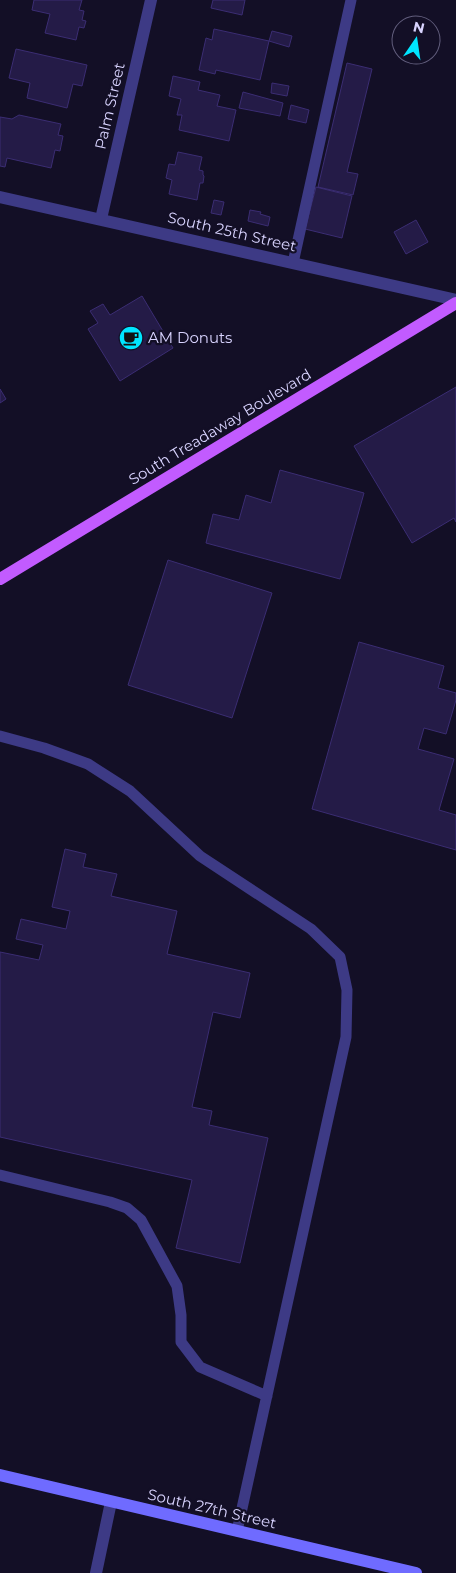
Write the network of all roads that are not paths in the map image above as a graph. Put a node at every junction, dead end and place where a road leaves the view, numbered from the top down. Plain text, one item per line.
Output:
1 (151, 0) edge
2 (351, 0) edge
3 (0, 197) edge
4 (101, 219) junction
5 (293, 262) junction
6 (456, 301) edge
7 (0, 579) edge
8 (0, 736) edge
9 (0, 1174) edge
10 (267, 1396) junction
11 (0, 1475) edge
12 (111, 1502) junction
13 (237, 1531) junction
14 (96, 1573) edge
15 (416, 1573) edge

1 - 4 street, Palm Street
2 - 5 lane
3 - 4 street, South 25th Street
4 - 5 street, South 25th Street
5 - 6 street, South 25th Street
6 - 7 main road, South Treadaway Boulevard
8 - 10 lane
9 - 10 lane
10 - 13 lane
11 - 12 main road, South 27th Street
12 - 13 main road, South 27th Street
12 - 14 street
13 - 15 main road, South 27th Street

